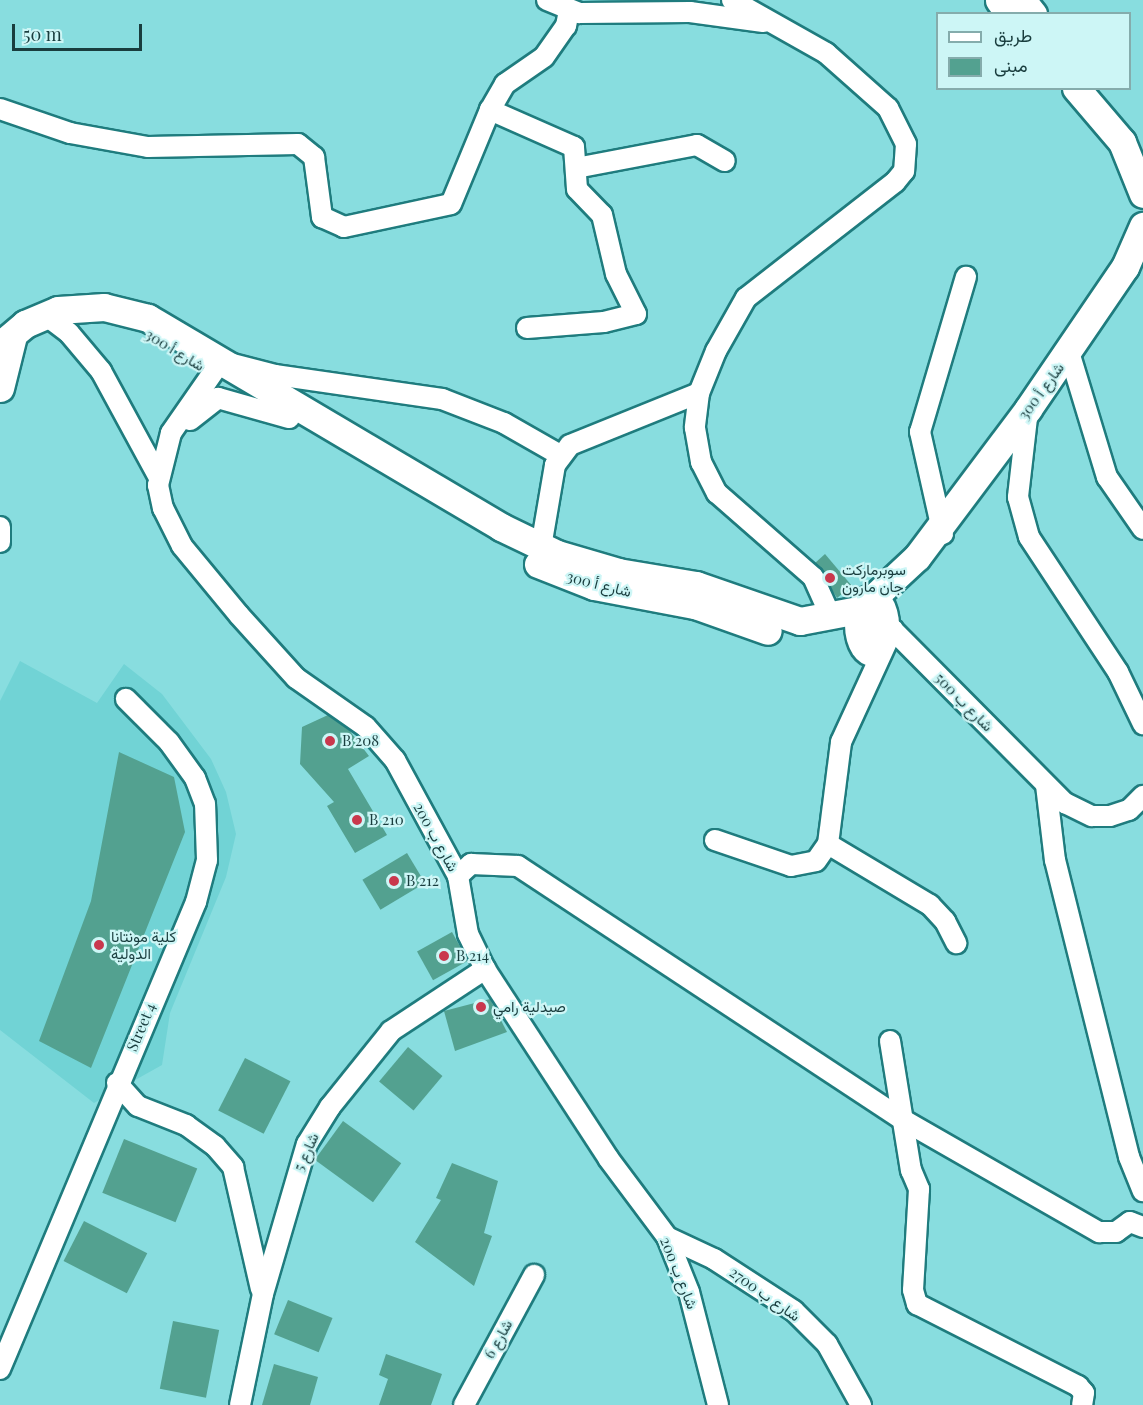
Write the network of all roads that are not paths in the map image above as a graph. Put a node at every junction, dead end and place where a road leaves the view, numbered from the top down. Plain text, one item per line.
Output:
1 (547, 0) edge
2 (732, 0) edge
3 (999, 0) edge
4 (1022, 0) edge
5 (569, 11) junction
6 (1008, 12) edge
7 (1031, 12) edge
8 (788, 28) junction
9 (1080, 90) edge
10 (1100, 99) edge
11 (0, 109) edge
12 (490, 110) junction
13 (1143, 145) edge
14 (725, 161) dead end
15 (576, 168) junction
16 (1143, 194) edge
17 (1143, 226) edge
18 (1143, 263) edge
19 (966, 277) dead end
20 (44, 314) junction
21 (527, 328) dead end
22 (6, 341) edge
23 (1071, 358) junction
24 (217, 367) junction
25 (0, 388) edge
26 (699, 393) junction
27 (1028, 409) junction
28 (289, 418) junction
29 (1025, 436) junction
30 (165, 445) junction
31 (560, 455) junction
32 (158, 476) junction
33 (0, 527) edge
34 (1143, 529) edge
35 (943, 535) junction
36 (0, 542) edge
37 (538, 555) junction
38 (875, 614) junction
39 (831, 617) junction
40 (765, 620) junction
41 (126, 699) dead end
42 (1143, 724) edge
43 (1046, 785) junction
44 (1143, 796) edge
45 (715, 840) dead end
46 (828, 844) junction
47 (458, 876) junction
48 (956, 943) dead end
49 (485, 969) junction
50 (890, 1041) dead end
51 (117, 1083) junction
52 (138, 1106) junction
53 (106, 1110) junction
54 (905, 1121) junction
55 (1143, 1191) edge
56 (1143, 1227) edge
57 (667, 1237) junction
58 (534, 1275) dead end
59 (263, 1294) junction
60 (0, 1369) edge
61 (240, 1405) edge
62 (464, 1405) edge
63 (718, 1405) edge
64 (861, 1405) edge
65 (1082, 1405) edge

1 - 5 street
2 - 8 street
3 - 6 street
4 - 7 street
5 - 8 street
5 - 12 street
8 - 26 street
9 - 10 street
10 - 13 street
10 - 16 street
11 - 12 street
12 - 15 street
14 - 15 street
15 - 21 street
17 - 23 street, شارع أ 300
18 - 23 street, شارع أ 300
19 - 35 street
20 - 22 street
20 - 24 street, شارع أ 300
20 - 32 street
22 - 25 street
23 - 27 street, شارع أ 300
23 - 29 street, شارع أ 300
23 - 34 street
24 - 28 street, شارع أ 300
24 - 30 street, شارع ب 200
24 - 31 street
24 - 37 street, شارع أ 300
26 - 31 street
26 - 39 street
27 - 29 street
27 - 35 street, شارع أ 300
28 - 30 street
28 - 37 street, شارع أ 300
29 - 35 street, شارع أ 300
29 - 42 street
30 - 32 street, شارع ب 200
31 - 37 street
32 - 47 street, شارع ب 200
33 - 36 street
35 - 38 street, شارع أ 300
37 - 40 street, شارع أ 300
38 - 39 street, شارع أ 300
38 - 40 street, شارع أ 300
38 - 43 street, شارع ب 500
38 - 46 street
39 - 40 street, شارع أ 300
41 - 51 street, Street 4
43 - 44 street, شارع ب 500
43 - 55 street
45 - 46 street
46 - 48 street
47 - 49 street, شارع ب 200
47 - 54 street
49 - 57 street, شارع ب 200
49 - 59 street, شارع 5
50 - 54 street
51 - 52 street
51 - 53 street, Street 4
52 - 53 street
52 - 59 street
53 - 60 street, Street 4
54 - 56 street
54 - 65 street
57 - 63 street, شارع ب 200
57 - 64 street, شارع ب 2700
58 - 62 street, شارع 6
59 - 61 street, شارع 5

